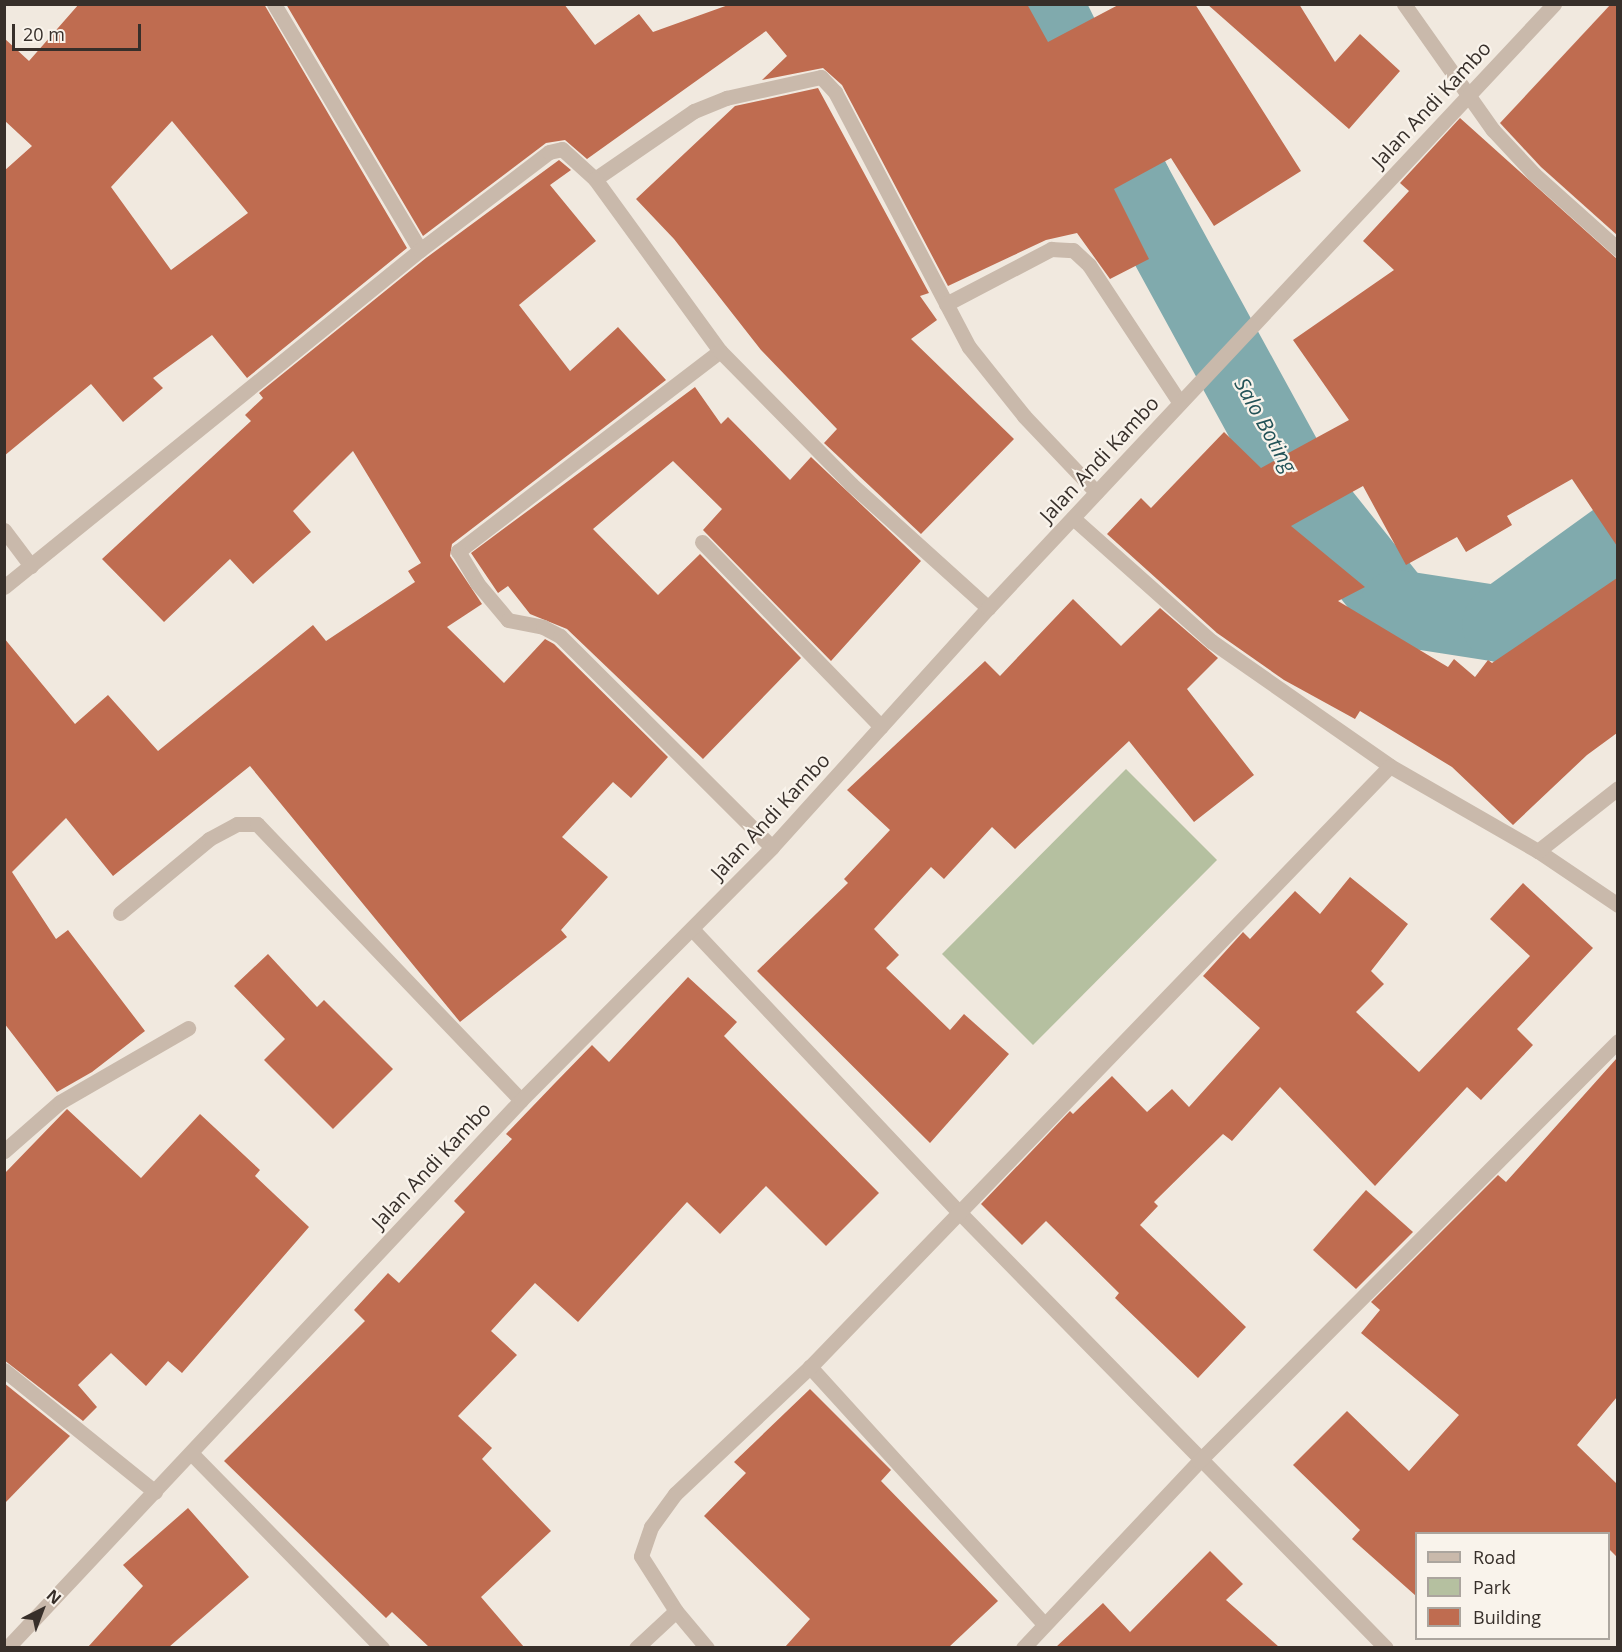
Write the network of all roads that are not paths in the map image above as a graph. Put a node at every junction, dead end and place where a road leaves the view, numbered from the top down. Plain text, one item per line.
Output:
1 (274, 4) edge
2 (1404, 4) edge
3 (1554, 4) edge
4 (1467, 95) junction
5 (596, 179) junction
6 (1617, 249) edge
7 (420, 250) junction
8 (946, 304) junction
9 (720, 351) junction
10 (1180, 403) junction
11 (1096, 492) junction
12 (1073, 518) junction
13 (4, 530) edge
14 (702, 542) dead end
15 (31, 566) junction
16 (4, 587) edge
17 (988, 608) junction
18 (881, 727) junction
19 (1390, 766) junction
20 (1617, 788) edge
21 (772, 847) junction
22 (1538, 851) junction
23 (1617, 905) edge
24 (120, 913) dead end
25 (692, 929) junction
26 (188, 1028) dead end
27 (1617, 1041) edge
28 (521, 1100) junction
29 (4, 1151) edge
30 (959, 1212) junction
31 (810, 1367) junction
32 (4, 1370) edge
33 (192, 1454) junction
34 (1199, 1461) junction
35 (155, 1492) junction
36 (676, 1611) junction
37 (1044, 1624) junction
38 (7, 1647) edge
39 (382, 1647) edge
40 (636, 1647) edge
41 (707, 1647) edge
42 (1023, 1647) edge
43 (1386, 1647) edge

1 - 7 street
2 - 4 street
3 - 4 street, Jalan Andi Kambo
4 - 6 street
4 - 10 street, Jalan Andi Kambo
5 - 7 street
5 - 8 street
5 - 9 street
7 - 15 street
8 - 10 street
8 - 11 street
9 - 17 street
9 - 21 street
10 - 11 street, Jalan Andi Kambo
11 - 12 street, Jalan Andi Kambo
12 - 17 street, Jalan Andi Kambo
12 - 19 street
13 - 15 street
14 - 18 street
15 - 16 street
17 - 18 street, Jalan Andi Kambo
18 - 21 street, Jalan Andi Kambo
19 - 22 street
19 - 30 street
20 - 22 street
21 - 25 street, Jalan Andi Kambo
22 - 23 street
24 - 28 street
25 - 28 street, Jalan Andi Kambo
25 - 30 street
26 - 29 street
27 - 34 street
28 - 33 street, Jalan Andi Kambo
30 - 31 street
30 - 34 street
31 - 36 street
31 - 37 street
32 - 35 street
33 - 35 street, Jalan Andi Kambo
33 - 39 street
34 - 37 street
34 - 43 street
35 - 38 street, Jalan Andi Kambo
36 - 40 street
36 - 41 street
37 - 42 street

